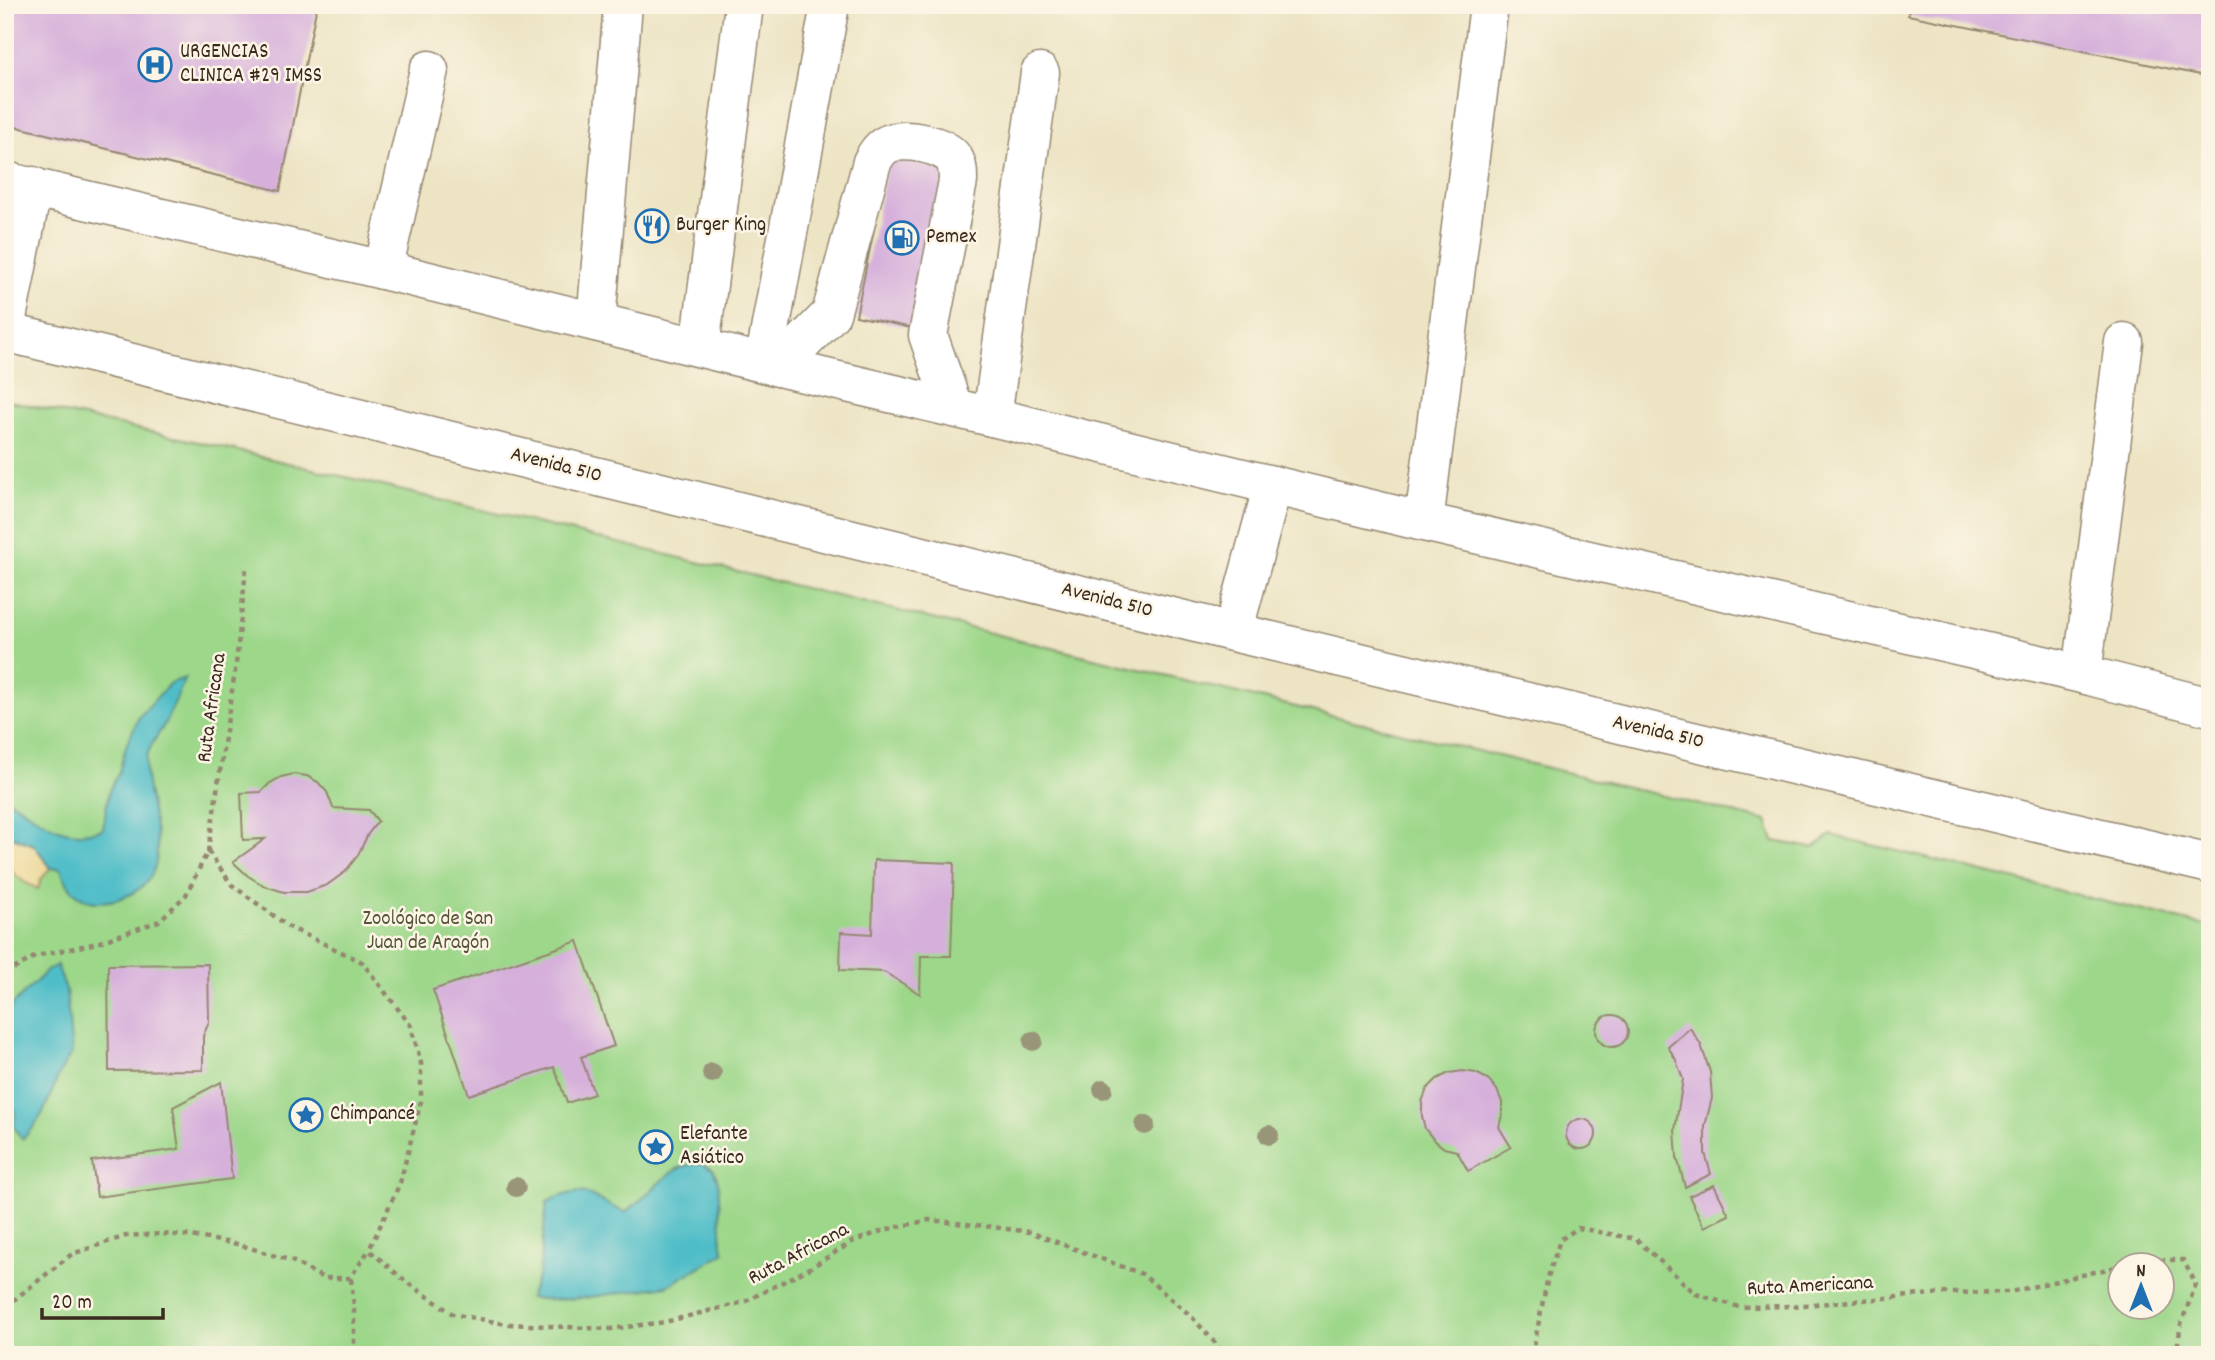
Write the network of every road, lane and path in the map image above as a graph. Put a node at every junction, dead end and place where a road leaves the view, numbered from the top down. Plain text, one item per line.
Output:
1 (623, 5) edge
2 (744, 5) edge
3 (830, 5) edge
4 (1488, 13) dead end
5 (429, 70) dead end
6 (1040, 73) dead end
7 (19, 183) edge
8 (383, 270) junction
9 (596, 322) junction
10 (5, 330) edge
11 (2124, 342) dead end
12 (699, 347) junction
13 (771, 365) junction
14 (953, 407) junction
15 (992, 417) junction
16 (1273, 485) junction
17 (1424, 522) junction
18 (246, 569) dead end
19 (1233, 632) junction
20 (2082, 674) junction
21 (2210, 707) edge
22 (208, 850) junction
23 (2210, 864) edge
24 (5, 974) edge
25 (369, 1250) junction
26 (2176, 1260) edge
27 (2106, 1270) edge
28 (351, 1278) junction
29 (5, 1307) edge
30 (354, 1355) edge
31 (1226, 1355) edge
32 (1532, 1355) edge
33 (2176, 1355) edge

1 - 9 main road
2 - 12 main road
3 - 13 main road
4 - 17 main road
5 - 8 main road
6 - 15 main road
7 - 8 main road
7 - 10 main road
8 - 9 main road
9 - 12 main road
10 - 19 main road, Avenida 510
11 - 20 main road
12 - 13 main road
13 - 14 main road
13 - 14 main road
14 - 15 main road
15 - 16 main road
16 - 17 main road
16 - 19 main road
17 - 20 main road
18 - 22 path, Ruta Africana
19 - 23 main road, Avenida 510
20 - 21 main road
22 - 24 path, Ruta Africana
22 - 25 path
25 - 28 path
25 - 31 path, Ruta Africana
26 - 33 path, Ruta Americana
27 - 32 path, Ruta Americana
28 - 29 path
28 - 30 path

